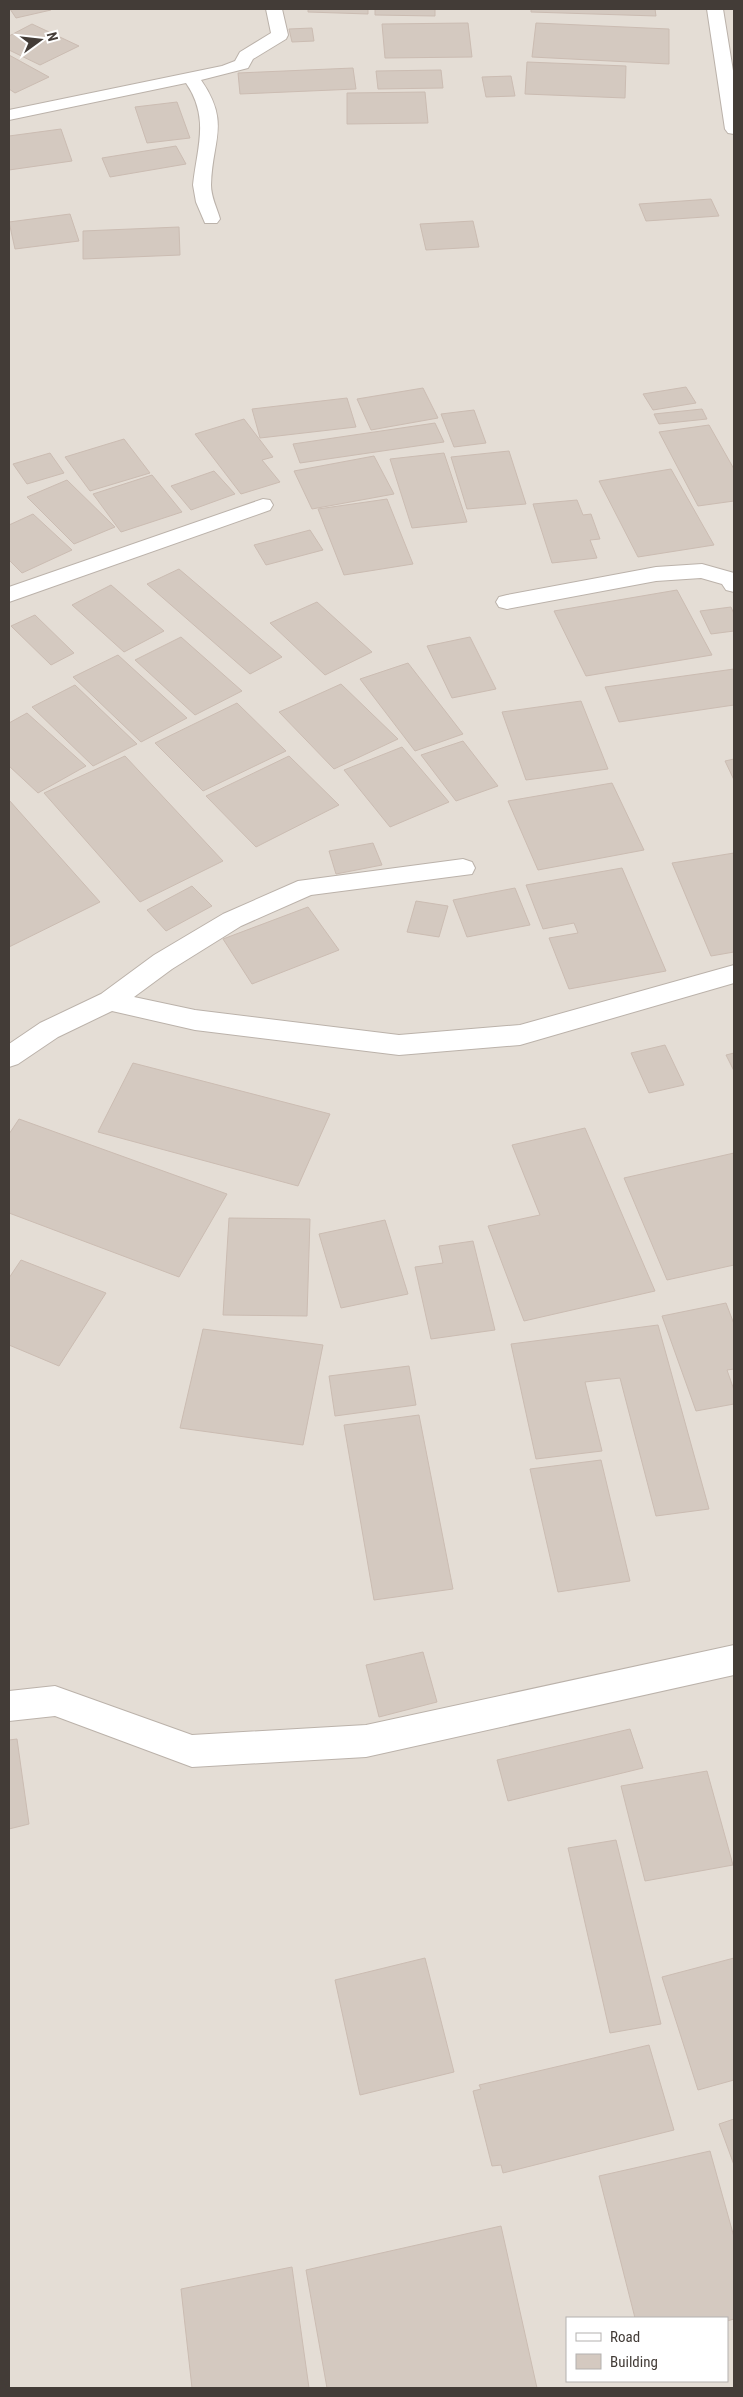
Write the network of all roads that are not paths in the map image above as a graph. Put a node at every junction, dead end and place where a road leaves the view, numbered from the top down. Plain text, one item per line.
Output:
1 (274, 9) edge
2 (715, 9) edge
3 (190, 77) junction
4 (9, 114) edge
5 (734, 129) edge
6 (211, 219) dead end
7 (263, 505) dead end
8 (734, 584) edge
9 (9, 595) edge
10 (507, 602) dead end
11 (462, 868) dead end
12 (734, 974) edge
13 (110, 1001) junction
14 (9, 1057) edge
15 (734, 1660) edge
16 (9, 1706) edge

1 - 3 street
2 - 5 street
3 - 4 street
3 - 6 street
7 - 9 street
8 - 10 street
11 - 13 street
12 - 13 street
13 - 14 street
15 - 16 street

